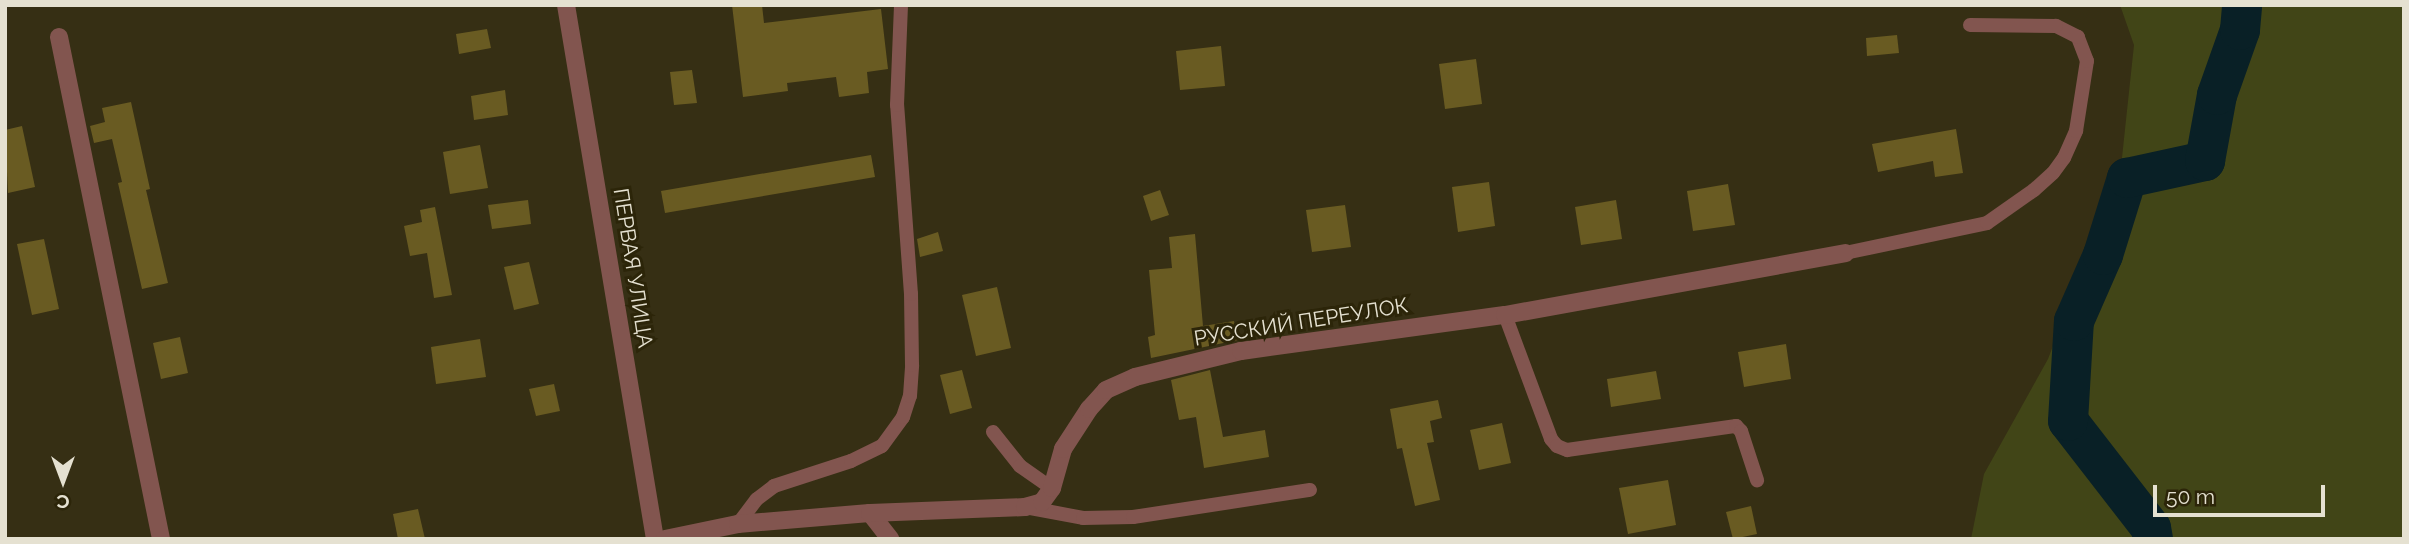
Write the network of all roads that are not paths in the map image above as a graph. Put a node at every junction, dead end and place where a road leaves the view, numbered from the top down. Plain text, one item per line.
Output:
1 (566, 5) edge
2 (901, 7) dead end
3 (1970, 25) dead end
4 (59, 37) dead end
5 (1845, 253) joint
6 (1505, 315) junction
7 (993, 432) dead end
8 (1757, 480) dead end
9 (1052, 488) junction
10 (1310, 490) dead end
11 (1024, 507) junction
12 (870, 513) junction
13 (738, 524) junction
14 (161, 539) edge
15 (655, 539) edge
16 (664, 539) edge
17 (890, 539) edge

1 - 15 street, ПЕРВАЯ УЛИЦА
2 - 13 lane
3 - 5 lane
4 - 14 street
5 - 6 street, РУССКИЙ ПЕРЕУЛОК
6 - 8 lane
6 - 9 street, РУССКИЙ ПЕРЕУЛОК
7 - 9 lane
9 - 11 street
10 - 11 lane
11 - 12 street
12 - 13 street
12 - 17 street
13 - 16 street

